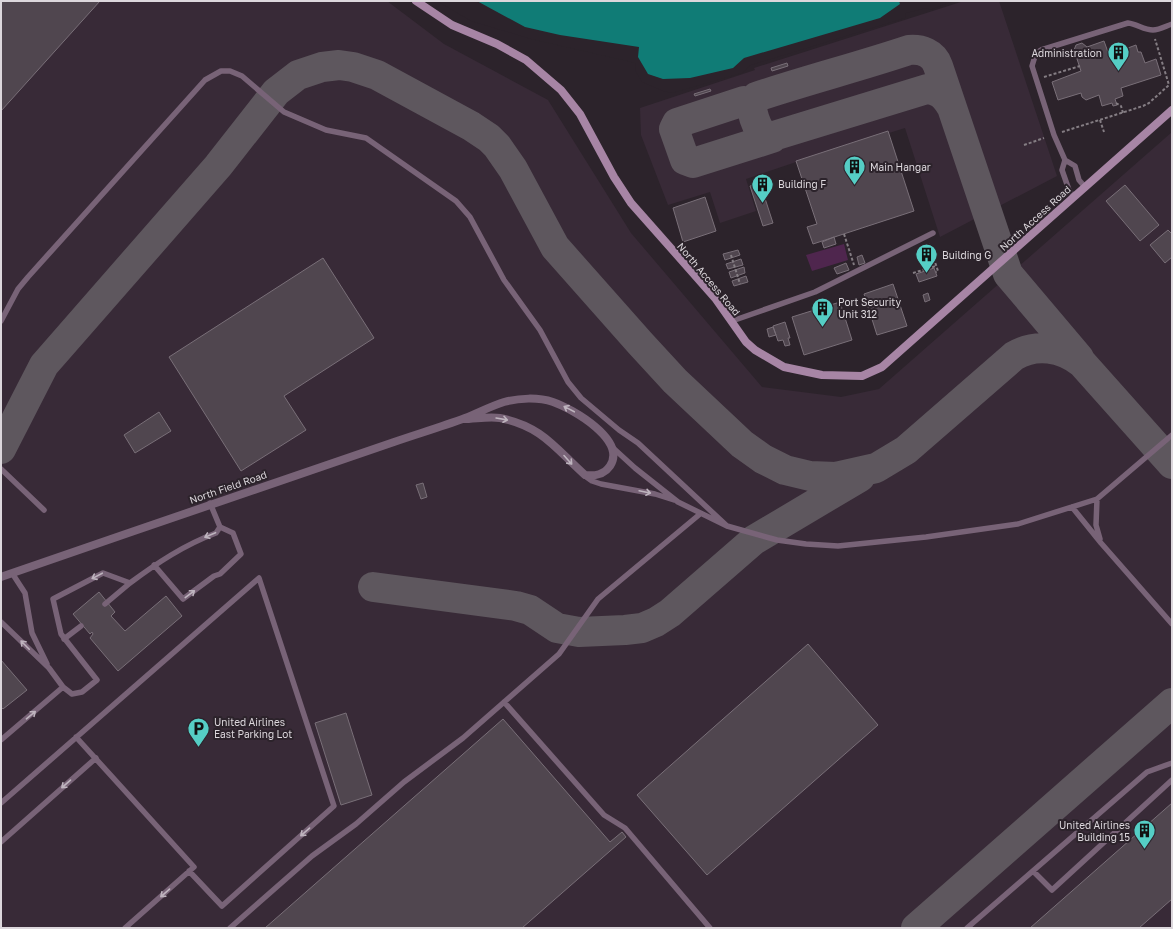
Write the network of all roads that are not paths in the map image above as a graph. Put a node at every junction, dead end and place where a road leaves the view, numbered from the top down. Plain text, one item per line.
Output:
1 (416, 1) edge
2 (1172, 24) edge
3 (1172, 110) edge
4 (1065, 160) junction
5 (1085, 187) junction
6 (1074, 197) junction
7 (933, 233) dead end
8 (1, 320) edge
9 (732, 321) junction
10 (463, 419) junction
11 (1172, 434) edge
12 (612, 446) junction
13 (1, 469) edge
14 (585, 475) junction
15 (1096, 499) junction
16 (678, 502) junction
17 (210, 503) junction
18 (1072, 507) junction
19 (44, 510) dead end
20 (700, 514) junction
21 (727, 526) junction
22 (220, 527) junction
23 (1101, 543) junction
24 (154, 565) junction
25 (12, 573) junction
26 (1, 577) edge
27 (130, 583) junction
28 (105, 604) dead end
29 (1, 622) edge
30 (1172, 624) edge
31 (81, 626) dead end
32 (64, 639) junction
33 (49, 668) junction
34 (63, 687) junction
35 (504, 702) junction
36 (76, 737) junction
37 (1, 740) edge
38 (96, 758) junction
39 (1172, 763) edge
40 (1172, 780) edge
41 (1, 803) edge
42 (1, 842) edge
43 (190, 871) junction
44 (1033, 871) junction
45 (125, 928) edge
46 (230, 928) edge
47 (710, 928) edge
48 (967, 928) edge

1 - 9 street, North Access Road
2 - 4 lane
3 - 5 street, North Access Road
4 - 5 lane
4 - 6 lane
5 - 6 street, North Access Road
6 - 9 street, North Access Road
7 - 9 lane
8 - 21 lane
12 -> 10 street, North Field Road
10 -> 14 street, North Field Road
10 - 17 street, North Field Road
11 - 15 lane
12 - 14 street
12 - 16 lane
13 - 19 lane
14 -> 16 lane
15 - 18 lane
15 - 23 lane
16 - 20 lane
17 - 22 lane
17 - 25 street, North Field Road
18 - 21 lane
18 - 23 lane
20 - 21 lane
20 - 35 lane
22 -> 24 lane
24 -> 22 lane
23 - 30 lane
24 - 27 lane
25 - 26 street, North Field Road
25 - 33 lane
27 - 28 lane
27 -> 32 lane
33 -> 29 lane
31 - 32 lane
32 - 34 lane
33 - 34 lane
37 -> 34 lane
35 - 46 lane
35 - 47 lane
36 - 38 lane
36 - 41 lane
36 -> 43 lane
38 -> 42 lane
38 - 43 lane
39 - 44 lane
40 - 44 lane
43 -> 45 lane
44 - 48 lane

